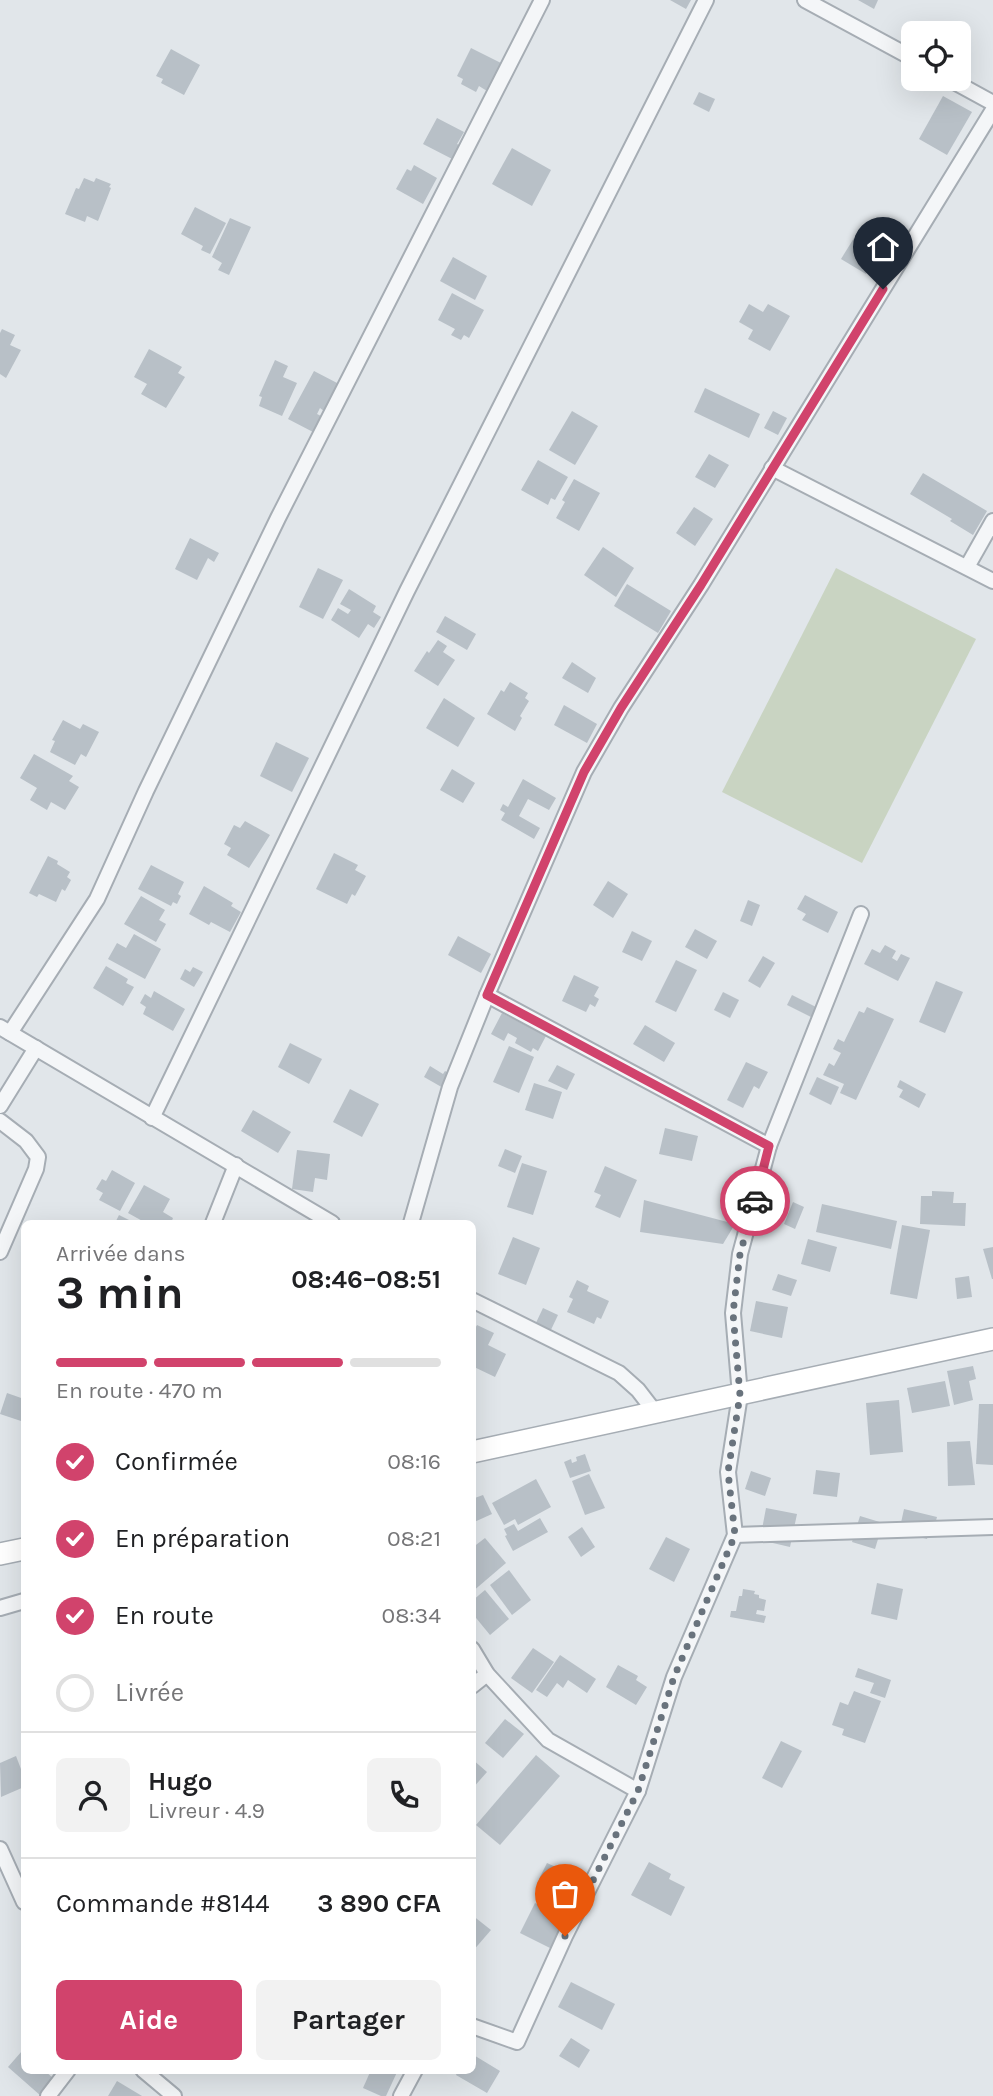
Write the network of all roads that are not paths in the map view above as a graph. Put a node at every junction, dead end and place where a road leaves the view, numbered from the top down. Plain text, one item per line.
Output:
1 (542, 0) edge
2 (706, 0) edge
3 (805, 0) edge
4 (901, 52) edge
5 (971, 91) edge
6 (993, 103) edge
7 (993, 110) edge
8 (772, 468) junction
9 (993, 521) edge
10 (967, 567) junction
11 (993, 581) edge
12 (861, 914) dead end
13 (487, 995) junction
14 (5, 1030) edge
15 (36, 1048) junction
16 (0, 1107) edge
17 (152, 1118) junction
18 (0, 1121) edge
19 (769, 1146) junction
20 (236, 1165) junction
21 (214, 1220) edge
22 (327, 1220) edge
23 (412, 1220) edge
24 (0, 1252) edge
25 (476, 1302) edge
26 (993, 1339) edge
27 (740, 1395) junction
28 (655, 1412) junction
29 (476, 1451) edge
30 (993, 1527) edge
31 (735, 1535) junction
32 (21, 1550) edge
33 (0, 1554) edge
34 (21, 1602) edge
35 (0, 1608) edge
36 (476, 1656) edge
37 (486, 1674) junction
38 (476, 1683) edge
39 (638, 1791) junction
40 (0, 1849) edge
41 (5, 1874) edge
42 (21, 1898) edge
43 (476, 2027) edge
44 (65, 2074) edge
45 (148, 2074) edge
46 (413, 2074) edge
47 (48, 2096) edge
48 (174, 2096) edge
49 (401, 2096) edge

1 - 14 street
2 - 17 street
3 - 4 street
5 - 6 street
7 - 8 street
8 - 10 street
8 - 13 street
9 - 10 street
10 - 11 street
12 - 19 street
13 - 19 street
13 - 23 street
14 - 15 street
15 - 16 street
15 - 17 street
17 - 20 street
18 - 24 street
19 - 27 street
20 - 21 street
20 - 22 street
25 - 28 street
26 - 27 main road
27 - 28 main road
27 - 31 street
28 - 29 main road
30 - 31 street
31 - 39 street
32 - 33 main road
34 - 35 street
36 - 37 street
37 - 38 street
37 - 39 street
39 - 43 street
40 - 41 street
41 - 42 street
44 - 47 street
45 - 48 street
46 - 49 street

